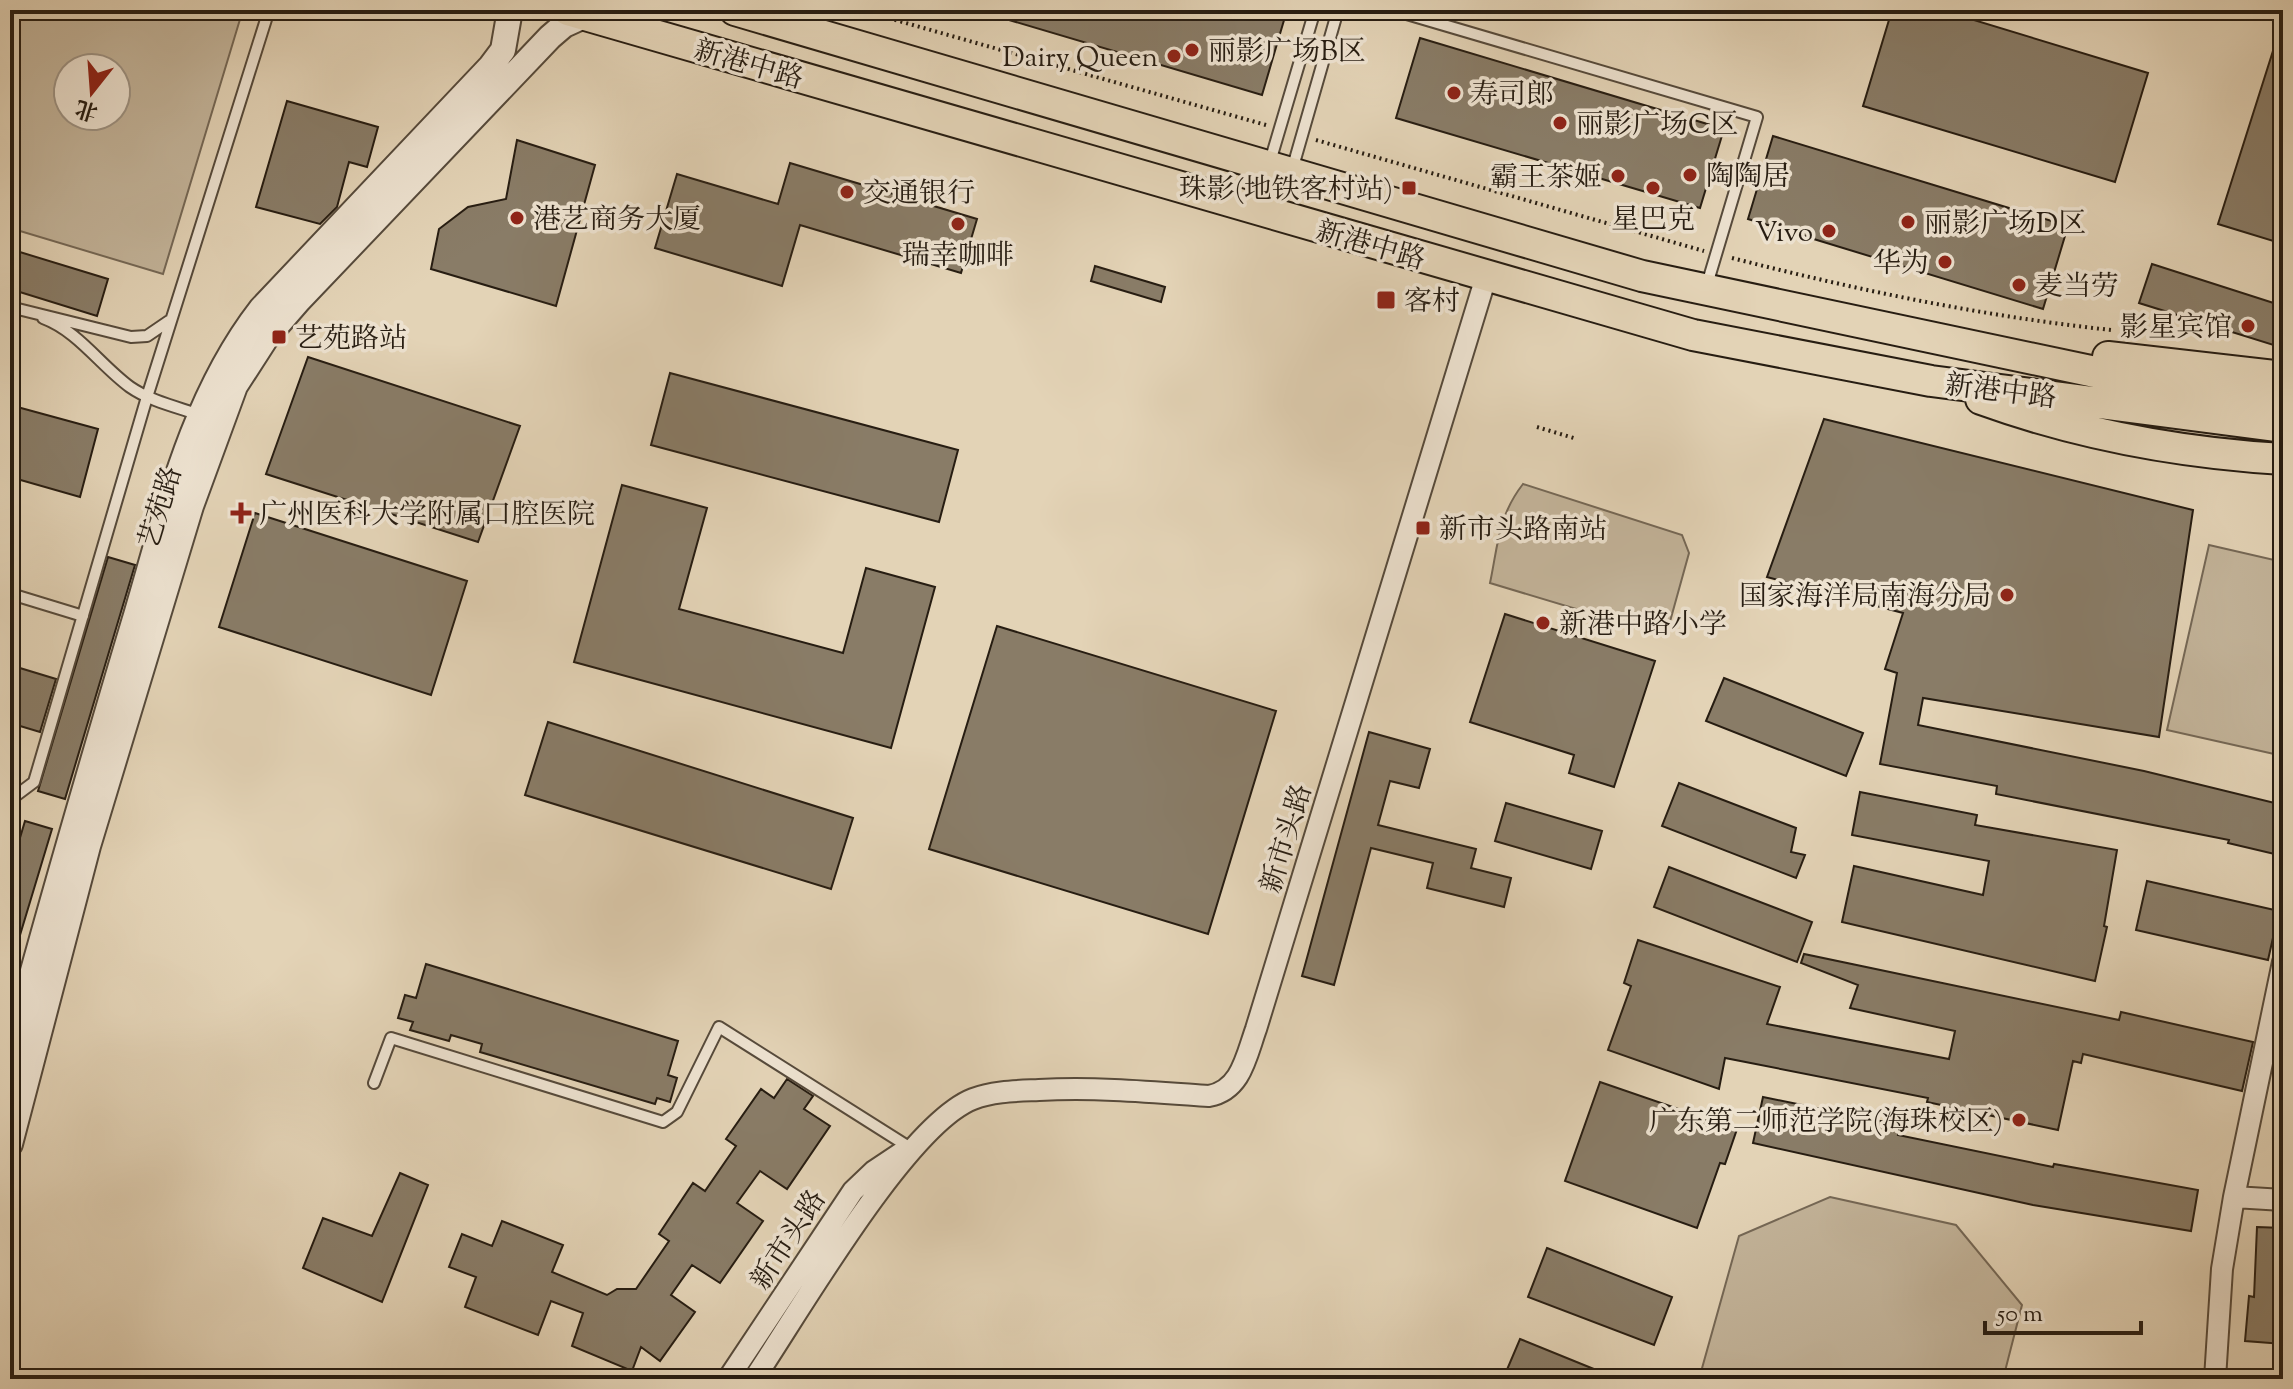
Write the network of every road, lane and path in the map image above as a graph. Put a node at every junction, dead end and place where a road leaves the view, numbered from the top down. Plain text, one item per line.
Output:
1 (269, 10) edge
2 (510, 10) edge
3 (735, 10) edge
4 (862, 10) edge
5 (1315, 10) edge
6 (1338, 10) edge
7 (1393, 10) edge
8 (577, 13) edge
9 (1280, 129) junction
10 (1302, 136) junction
11 (1280, 170) junction
12 (1717, 254) junction
13 (1486, 277) junction
14 (1706, 291) junction
15 (10, 307) edge
16 (43, 318) junction
17 (171, 320) junction
18 (2112, 331) dead end
19 (1943, 339) junction
20 (2283, 377) edge
21 (1931, 381) junction
22 (147, 397) junction
23 (2283, 402) edge
24 (200, 415) junction
25 (1537, 427) dead end
26 (2283, 427) edge
27 (1577, 439) dead end
28 (2283, 459) edge
29 (10, 598) edge
30 (83, 616) junction
31 (10, 800) edge
32 (2283, 962) edge
33 (10, 1055) edge
34 (374, 1083) dead end
35 (10, 1144) edge
36 (912, 1149) junction
37 (2234, 1197) junction
38 (2283, 1200) edge
39 (728, 1379) edge
40 (754, 1379) edge
41 (2215, 1379) edge

1 - 17 lane
2 - 24 street, 艺苑路
3 - 11 main road, 新港中路
4 - 9 path
5 - 9 lane
6 - 10 lane
7 - 12 lane
8 - 13 main road, 新港中路
8 - 35 street, 艺苑路
9 - 11 lane
10 - 11 lane
10 - 12 path
11 - 14 main road, 新港中路
12 - 14 lane
12 - 18 path
13 - 21 main road, 新港中路
13 - 36 street, 新市头路
14 - 19 main road, 新港中路
15 - 16 lane
16 - 17 lane
16 - 22 lane
17 - 22 lane
19 - 20 main road
19 - 23 main road, 新港中路
21 - 26 main road, 新港中路
21 - 28 main road
22 - 24 lane
22 - 30 lane
24 - 33 street, 艺苑路
25 - 27 path
29 - 30 lane
30 - 31 lane
32 - 37 street
34 - 36 lane
36 - 39 street, 新市头路
36 - 40 street, 新市头路
37 - 38 street
37 - 41 street

